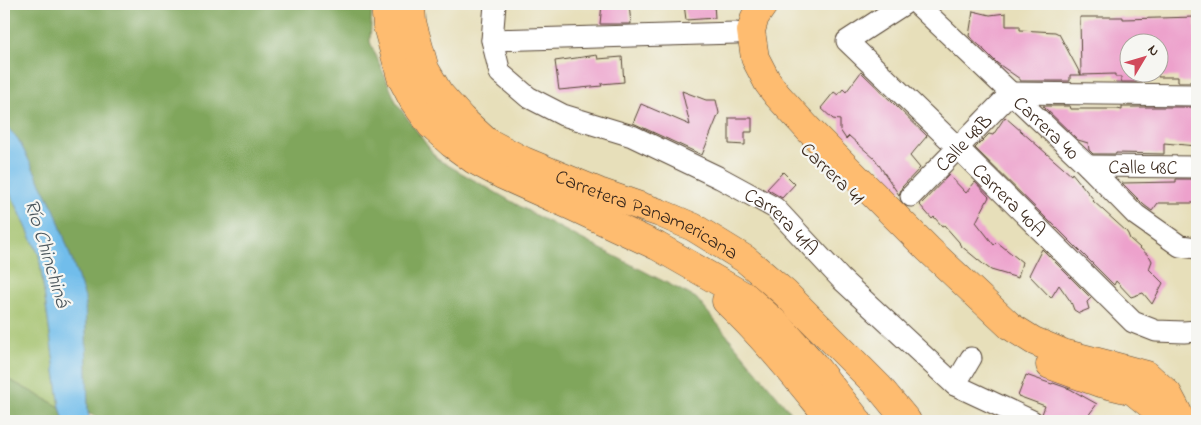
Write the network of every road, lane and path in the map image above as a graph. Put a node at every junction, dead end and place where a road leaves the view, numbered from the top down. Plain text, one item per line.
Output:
1 (385, 4) edge
2 (412, 4) edge
3 (495, 4) edge
4 (744, 4) edge
5 (764, 4) edge
6 (904, 4) edge
7 (917, 4) edge
8 (745, 39) junction
9 (492, 40) junction
10 (1011, 93) junction
11 (1197, 95) edge
12 (958, 148) junction
13 (1088, 166) junction
14 (1197, 167) edge
15 (911, 196) dead end
16 (1189, 247) edge
17 (686, 262) junction
18 (1191, 332) edge
19 (971, 358) dead end
20 (955, 385) junction
21 (879, 387) junction
22 (832, 421) edge
23 (858, 421) edge
24 (907, 421) edge
25 (914, 421) edge
26 (1032, 421) edge
27 (1160, 421) edge
28 (1180, 421) edge

1 - 17 main road, Carretera Panamericana
2 - 21 main road, Carretera Panamericana
3 - 9 street
4 - 8 main road
5 - 8 main road
6 - 12 street, Carrera 40A
7 - 10 street, Carrera 40
8 - 9 street
8 - 27 main road, Carrera 41
8 - 28 main road, Carrera 41
9 - 20 street, Carrera 41A
10 - 11 street
10 - 12 street, Calle 48B
10 - 13 street, Carrera 40
12 - 15 street, Calle 48B
12 - 18 street, Carrera 40A
13 - 14 street, Calle 48C
13 - 16 street, Carrera 40
17 - 22 main road
17 - 23 main road, Carretera Panamericana
19 - 20 street
20 - 26 street, Carrera 41A
21 - 24 main road, Carretera Panamericana
21 - 25 main road

